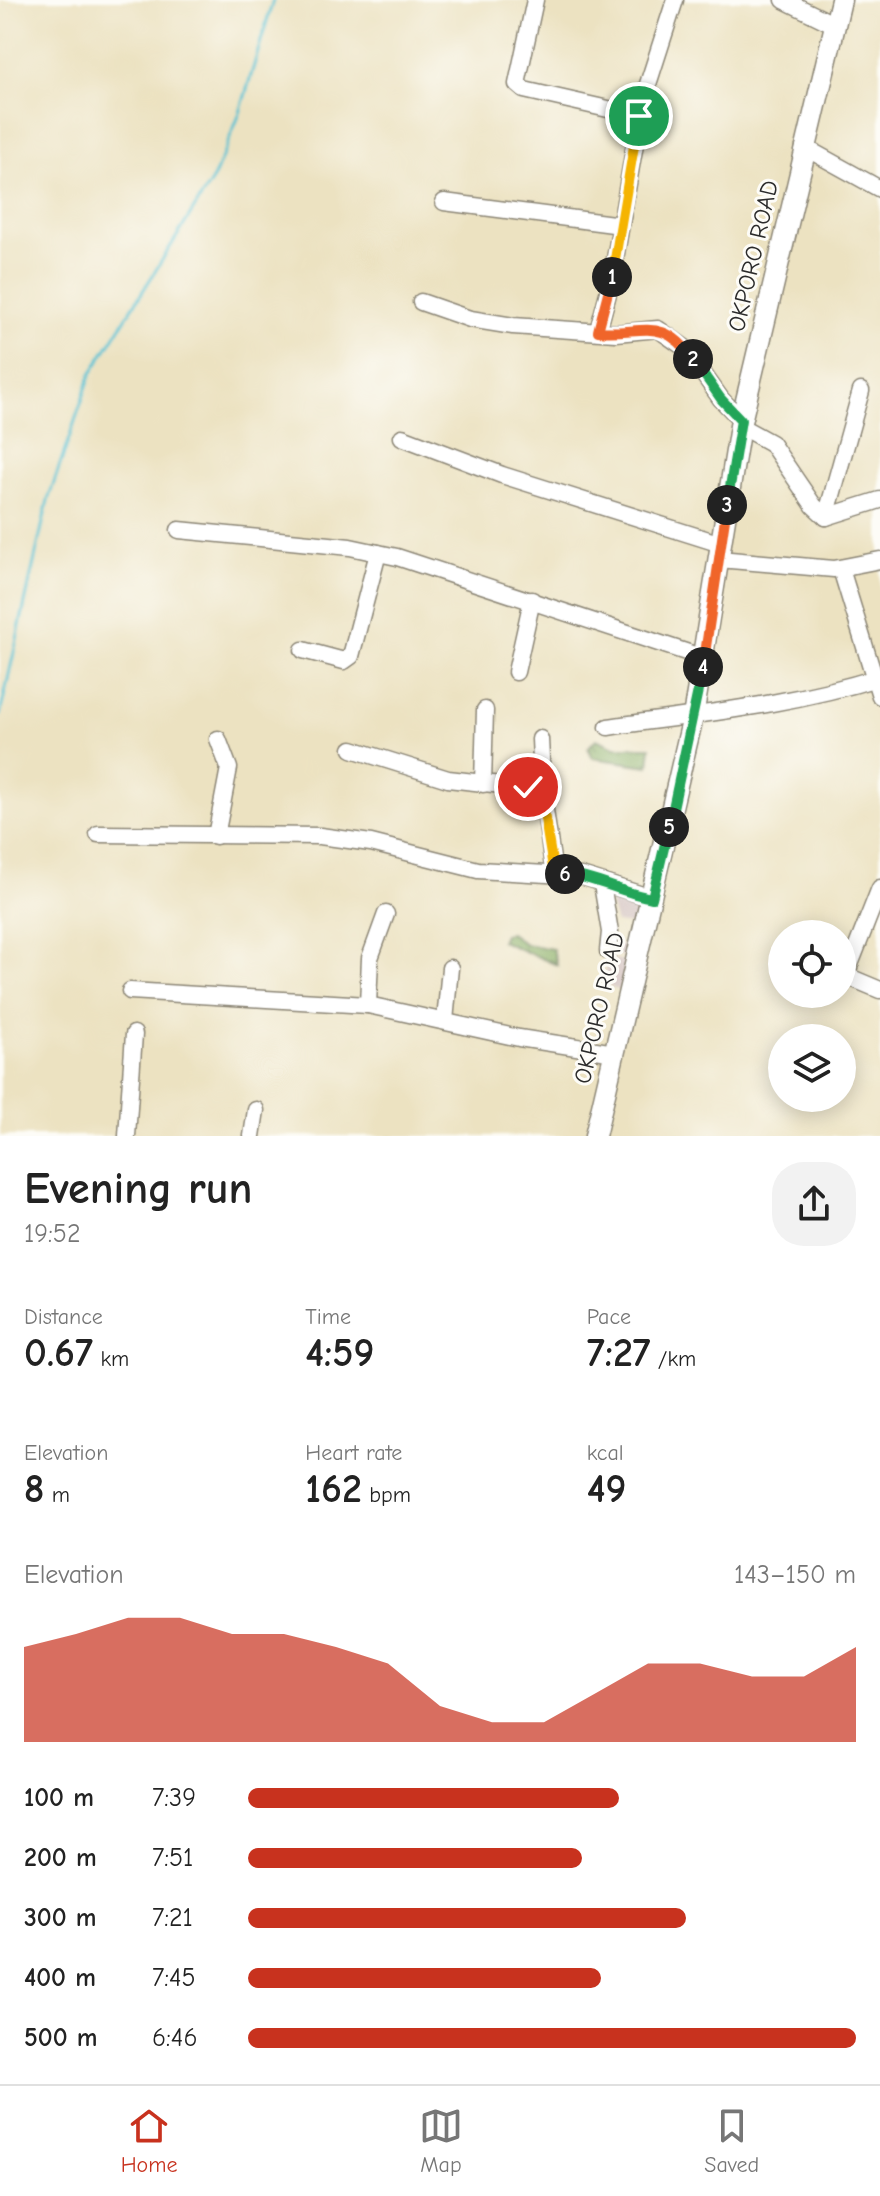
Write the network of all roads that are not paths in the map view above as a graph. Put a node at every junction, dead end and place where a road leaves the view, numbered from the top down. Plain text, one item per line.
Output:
1 (535, 0) edge
2 (675, 0) edge
3 (784, 0) edge
4 (841, 0) edge
5 (833, 24) junction
6 (639, 116) junction
7 (804, 147) junction
8 (880, 189) edge
9 (444, 202) dead end
10 (621, 225) junction
11 (421, 302) dead end
12 (598, 331) junction
13 (861, 391) dead end
14 (741, 423) junction
15 (402, 437) dead end
16 (880, 500) edge
17 (826, 517) junction
18 (179, 530) dead end
19 (720, 552) junction
20 (378, 553) junction
21 (880, 560) edge
22 (841, 569) junction
23 (532, 600) junction
24 (303, 650) dead end
25 (704, 658) junction
26 (516, 672) dead end
27 (877, 678) edge
28 (880, 696) edge
29 (485, 710) dead end
30 (693, 717) junction
31 (608, 727) dead end
32 (218, 739) dead end
33 (540, 739) dead end
34 (352, 749) dead end
35 (483, 784) junction
36 (537, 789) junction
37 (98, 834) dead end
38 (216, 836) junction
39 (554, 874) junction
40 (602, 884) junction
41 (880, 888) edge
42 (652, 898) junction
43 (386, 914) dead end
44 (608, 951) dead end
45 (450, 968) dead end
46 (880, 990) edge
47 (130, 991) dead end
48 (368, 1005) junction
49 (445, 1021) junction
50 (134, 1034) dead end
51 (615, 1053) junction
52 (256, 1110) dead end
53 (127, 1136) edge
54 (252, 1136) edge
55 (595, 1136) edge

1 - 6 street
2 - 6 street
3 - 5 street
4 - 5 main road, OKPORO ROAD
5 - 7 main road, OKPORO ROAD
6 - 10 street
7 - 8 street
7 - 14 main road, OKPORO ROAD
9 - 10 street
10 - 12 street
11 - 12 street
12 - 14 street
13 - 17 street
14 - 17 street
14 - 19 main road, OKPORO ROAD
15 - 19 street
16 - 17 street
18 - 20 street
19 - 22 street
19 - 25 main road, OKPORO ROAD
20 - 23 street
20 - 24 street
21 - 22 street
22 - 27 street
23 - 25 street
23 - 26 street
25 - 30 main road, OKPORO ROAD
27 - 28 street
27 - 30 street
29 - 35 street
30 - 31 street
30 - 42 main road, OKPORO ROAD
32 - 38 street
33 - 36 street
34 - 35 street
35 - 36 street
36 - 39 street
37 - 38 street
38 - 39 street
39 - 40 street
40 - 42 street
40 - 44 street
41 - 46 street
42 - 51 main road, OKPORO ROAD
43 - 48 street
45 - 49 street
47 - 48 street
48 - 49 street
49 - 51 street
50 - 53 street
51 - 55 main road, OKPORO ROAD
52 - 54 street

